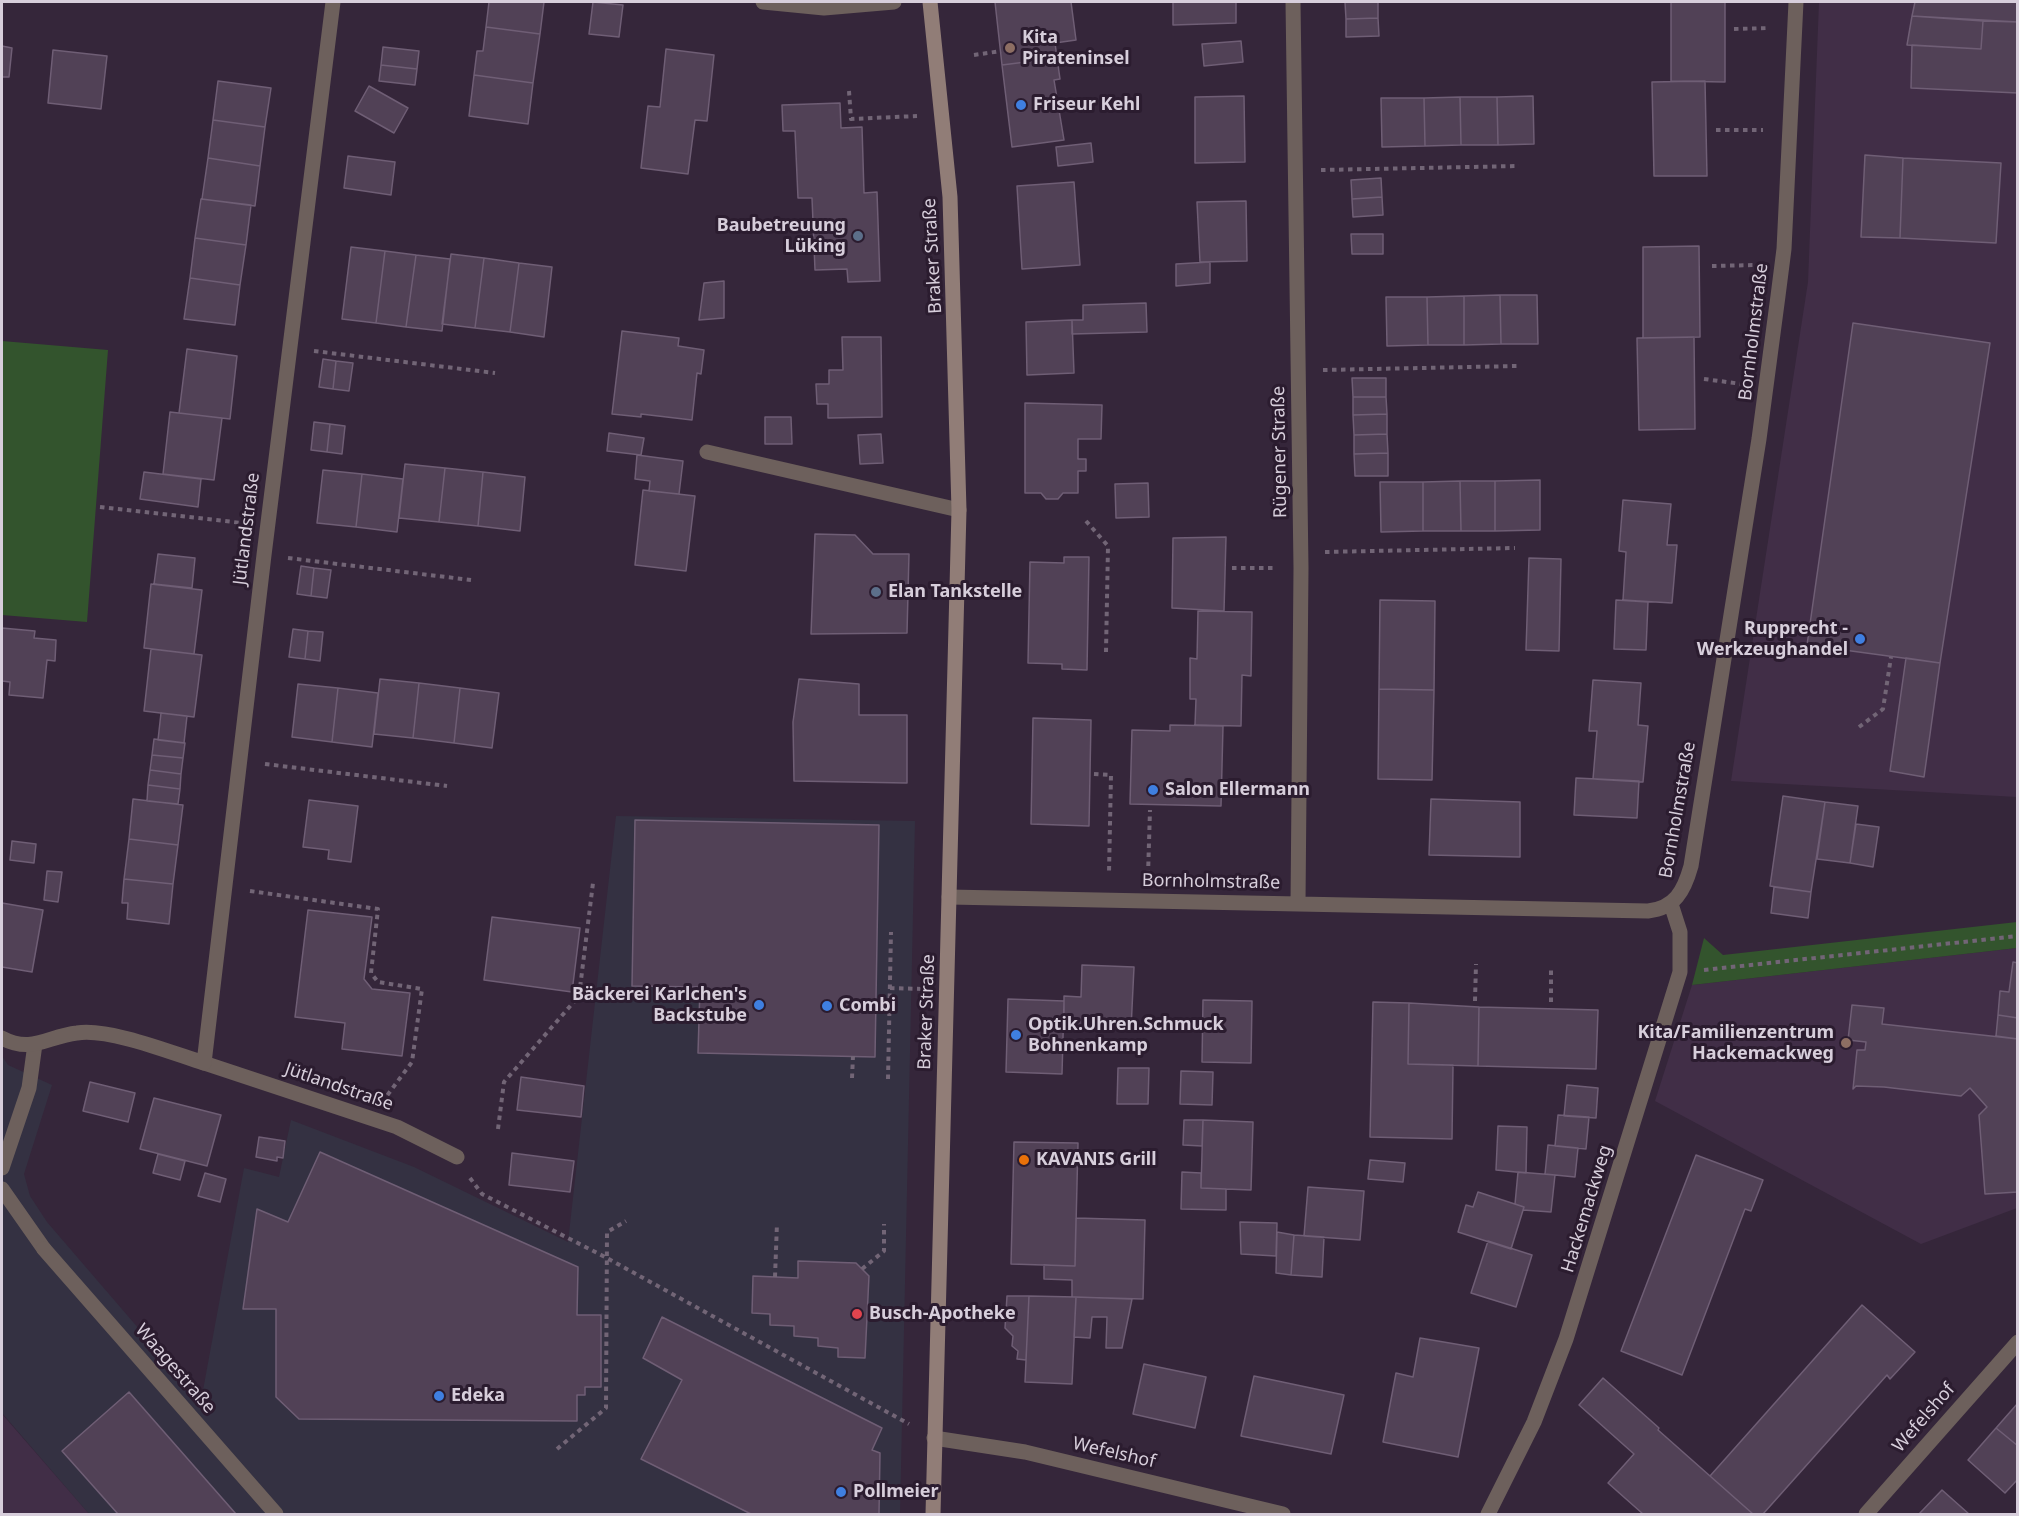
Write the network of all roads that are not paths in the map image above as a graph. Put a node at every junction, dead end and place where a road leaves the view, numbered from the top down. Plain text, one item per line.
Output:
1 (333, 2) edge
2 (763, 2) edge
3 (894, 2) edge
4 (930, 2) edge
5 (1293, 2) edge
6 (1796, 2) edge
7 (707, 452) dead end
8 (959, 510) junction
9 (949, 897) junction
10 (1298, 903) junction
11 (1671, 904) junction
12 (2, 1038) edge
13 (35, 1044) junction
14 (204, 1063) junction
15 (457, 1157) road end
16 (2, 1168) edge
17 (2, 1189) edge
18 (2016, 1348) edge
19 (934, 1438) junction
20 (276, 1515) edge
21 (933, 1515) edge
22 (1283, 1515) edge
23 (1488, 1515) edge
24 (1866, 1515) edge

1 - 14 street, Jütlandstraße
2 - 3 street
4 - 8 main road, Braker Straße
5 - 10 street, Rügener Straße
6 - 11 street, Bornholmstraße
7 - 8 street
8 - 9 main road, Braker Straße
9 - 10 street, Bornholmstraße
9 - 19 main road, Braker Straße
10 - 11 street, Bornholmstraße
11 - 23 street, Hackemackweg
12 - 13 street
13 - 14 street, Jütlandstraße
13 - 16 street
14 - 15 street, Jütlandstraße
17 - 20 street, Waagestraße
18 - 24 street, Wefelshof
19 - 21 main road, Braker Straße
19 - 22 street, Wefelshof

